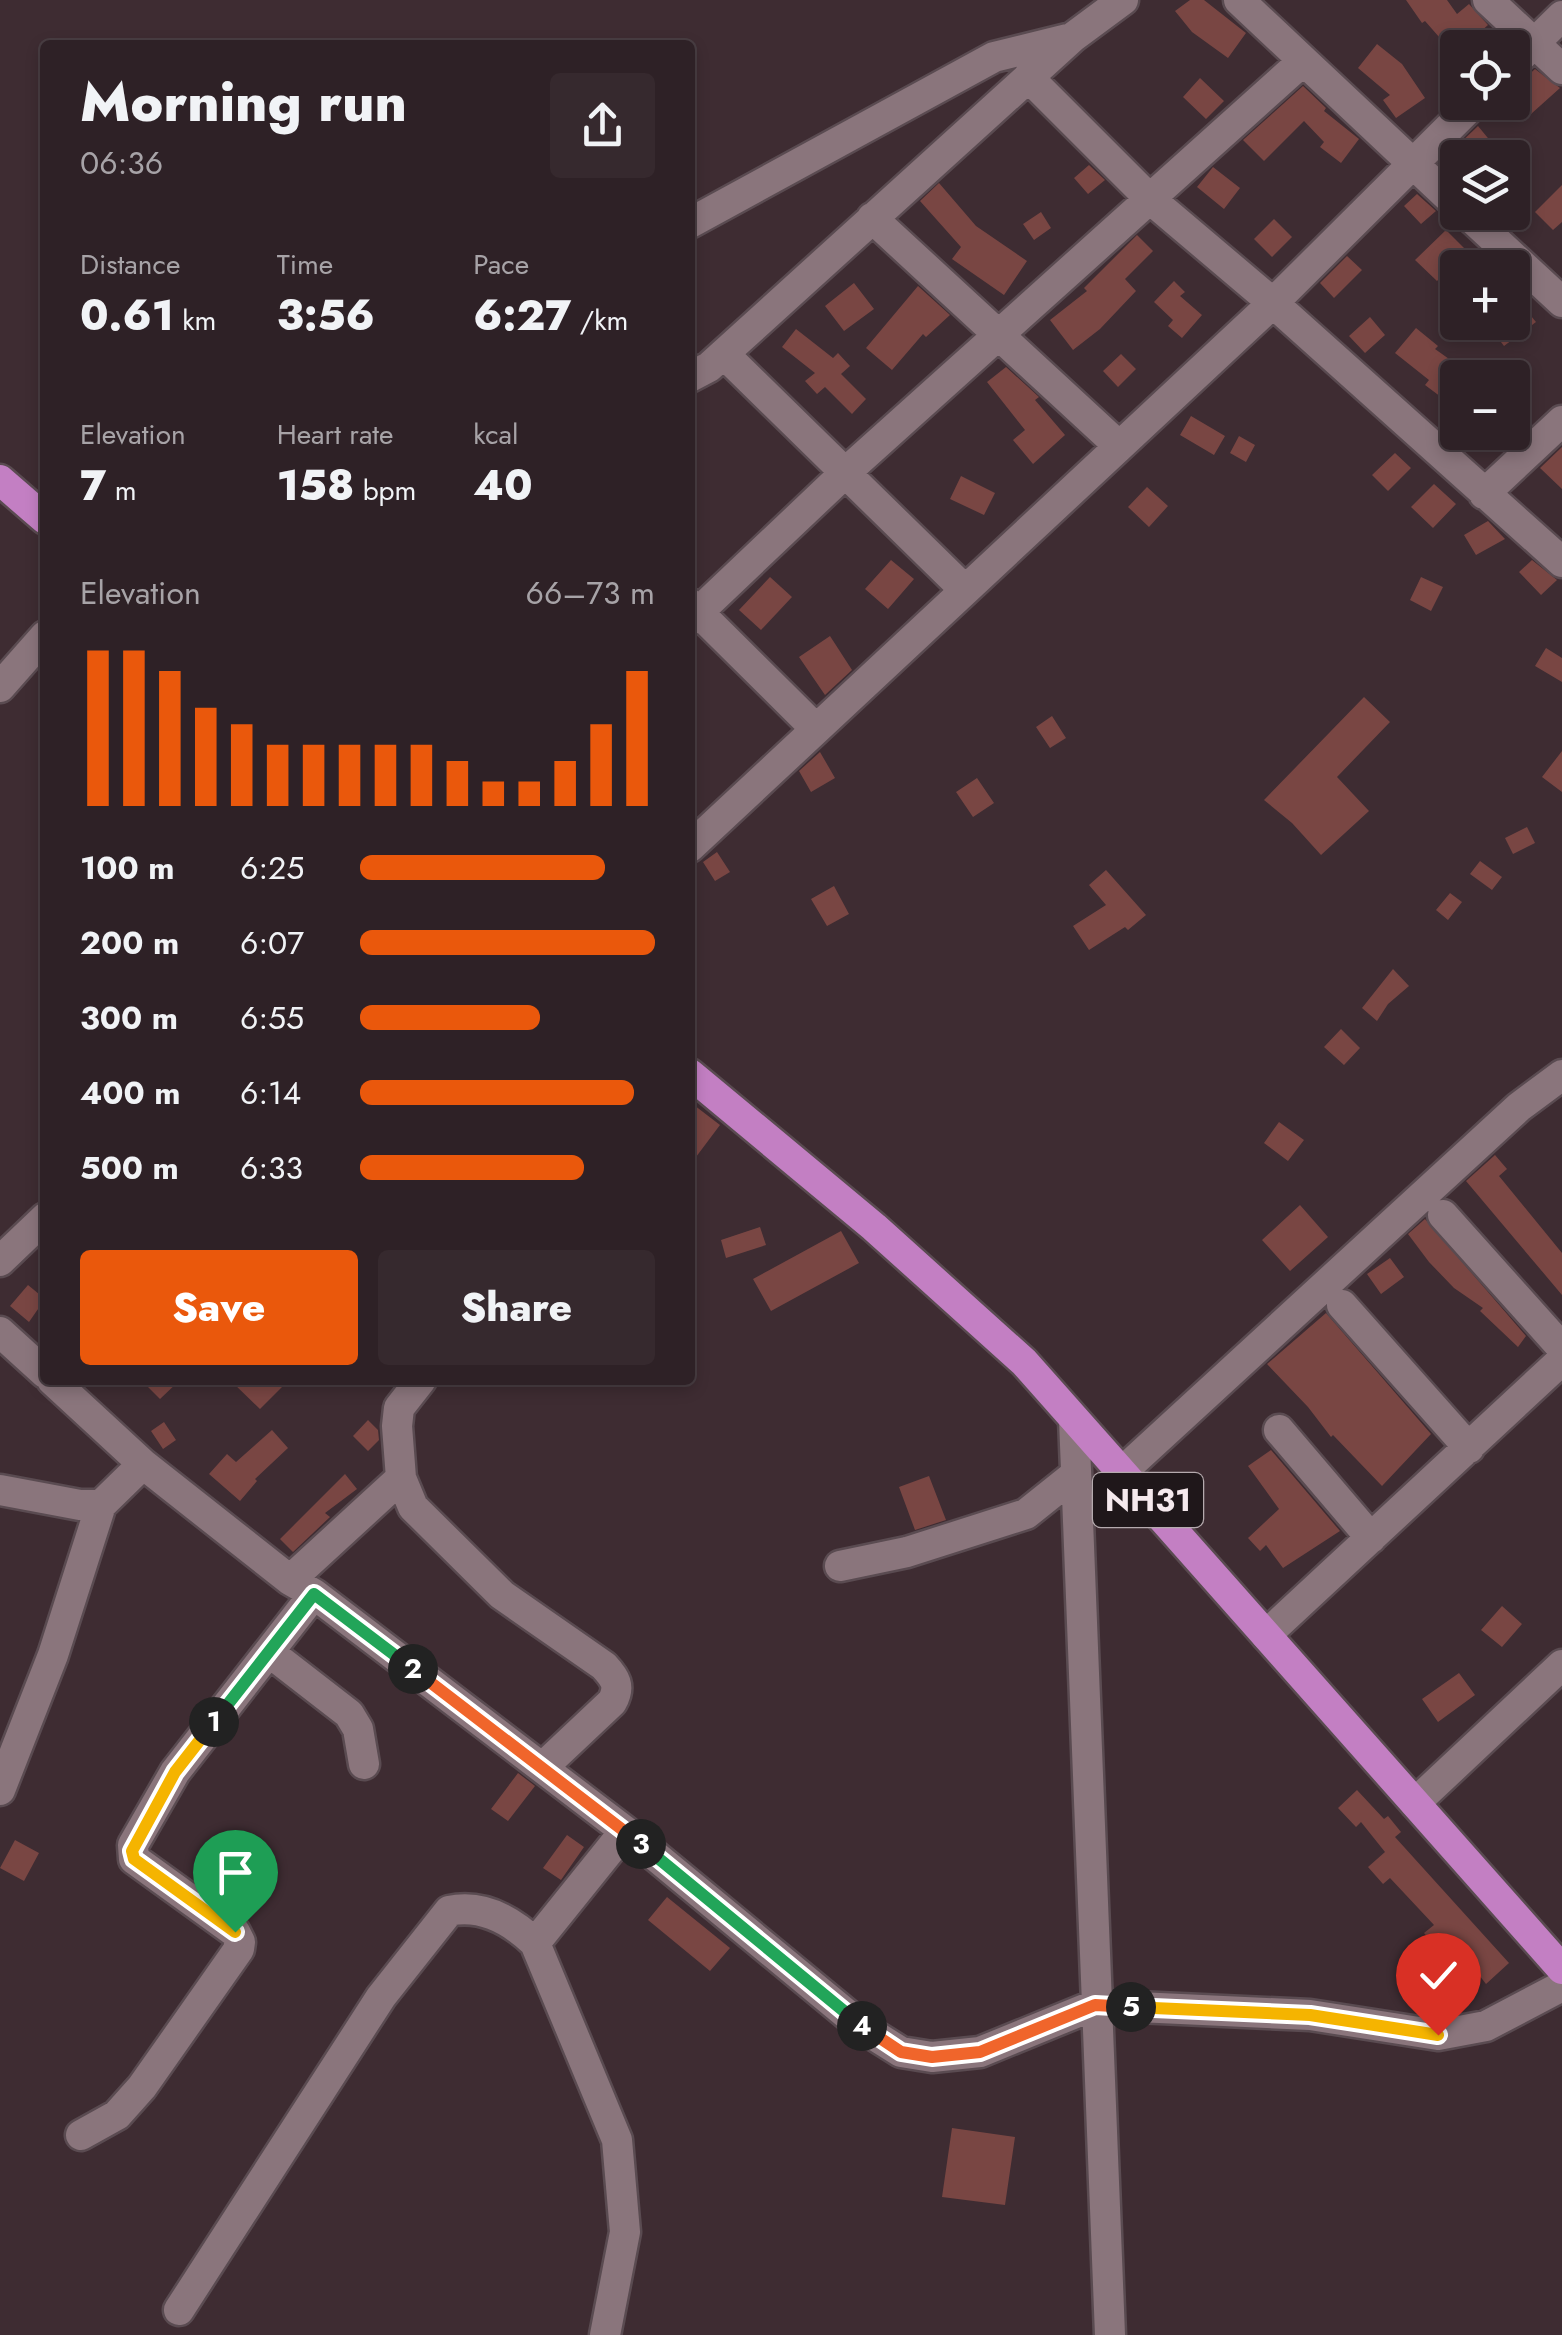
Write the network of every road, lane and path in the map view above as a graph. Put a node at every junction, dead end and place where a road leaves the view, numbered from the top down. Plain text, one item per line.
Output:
1 (1123, 0) edge
2 (1239, 0) edge
3 (1488, 0) edge
4 (1562, 16) edge
5 (1073, 37) junction
6 (1535, 43) junction
7 (1530, 48) edge
8 (1303, 61) junction
9 (1562, 69) edge
10 (1028, 78) junction
11 (1457, 120) edge
12 (1412, 164) junction
13 (1440, 190) edge
14 (1149, 198) junction
15 (872, 218) junction
16 (695, 220) edge
17 (1484, 230) edge
18 (1562, 302) edge
19 (1274, 303) junction
20 (997, 335) junction
21 (724, 354) junction
22 (695, 376) edge
23 (1562, 421) edge
24 (1119, 446) junction
25 (846, 472) junction
26 (0, 480) edge
27 (1484, 494) junction
28 (40, 515) edge
29 (1562, 562) edge
30 (964, 588) junction
31 (695, 610) edge
32 (695, 614) edge
33 (40, 642) edge
34 (0, 687) edge
35 (816, 729) junction
36 (695, 842) edge
37 (1562, 1075) edge
38 (695, 1078) edge
39 (1443, 1216) dead end
40 (40, 1223) edge
41 (0, 1261) edge
42 (1342, 1305) dead end
43 (0, 1332) edge
44 (1562, 1348) edge
45 (1562, 1360) edge
46 (40, 1368) edge
47 (57, 1385) edge
48 (418, 1385) edge
49 (1074, 1418) junction
50 (1279, 1430) dead end
51 (1469, 1448) junction
52 (143, 1464) junction
53 (1123, 1471) junction
54 (1076, 1474) junction
55 (401, 1478) junction
56 (0, 1490) edge
57 (100, 1505) junction
58 (1371, 1538) junction
59 (840, 1566) dead end
60 (302, 1587) junction
61 (1266, 1635) junction
62 (269, 1652) junction
63 (1562, 1666) edge
64 (364, 1764) dead end
65 (543, 1767) junction
66 (0, 1790) edge
67 (1414, 1803) junction
68 (625, 1831) junction
69 (534, 1943) junction
70 (1562, 1969) edge
71 (1562, 1986) edge
72 (1095, 2005) junction
73 (81, 2134) dead end
74 (179, 2310) dead end
75 (605, 2335) edge
76 (1110, 2335) edge

1 - 5 street
2 - 8 street
3 - 6 street
4 - 6 street
5 - 10 street
5 - 16 street
6 - 7 street
6 - 9 street
8 - 12 street
8 - 14 street
10 - 14 street
10 - 15 street
11 - 12 street
12 - 13 street
12 - 19 street
14 - 19 street
14 - 20 street
15 - 20 street
15 - 21 street
17 - 18 street
19 - 24 street
19 - 27 street
20 - 24 street
20 - 25 street
21 - 22 street
21 - 25 street
23 - 27 street
24 - 30 street
25 - 30 street
25 - 31 street
26 - 28 highway
27 - 29 street
30 - 35 street
32 - 35 street
33 - 34 street
35 - 36 street
37 - 53 street
38 - 49 highway, NH31
39 - 44 street
40 - 41 street
42 - 51 street
43 - 46 street
45 - 51 street
47 - 52 street
48 - 55 street
49 - 53 highway, NH31
49 - 54 street
50 - 58 street
51 - 58 street
52 - 57 street
52 - 60 street
53 - 61 highway, NH31
54 - 59 street
54 - 72 street
55 - 60 street
55 - 65 street
56 - 57 street
57 - 66 street
58 - 61 street
60 - 62 street
60 - 65 street
61 - 67 highway, NH31
62 - 64 street
62 - 73 street
63 - 67 street
65 - 68 street
67 - 70 highway, NH31
68 - 69 street
68 - 72 street
69 - 74 street
69 - 75 street
71 - 72 street
72 - 76 street

